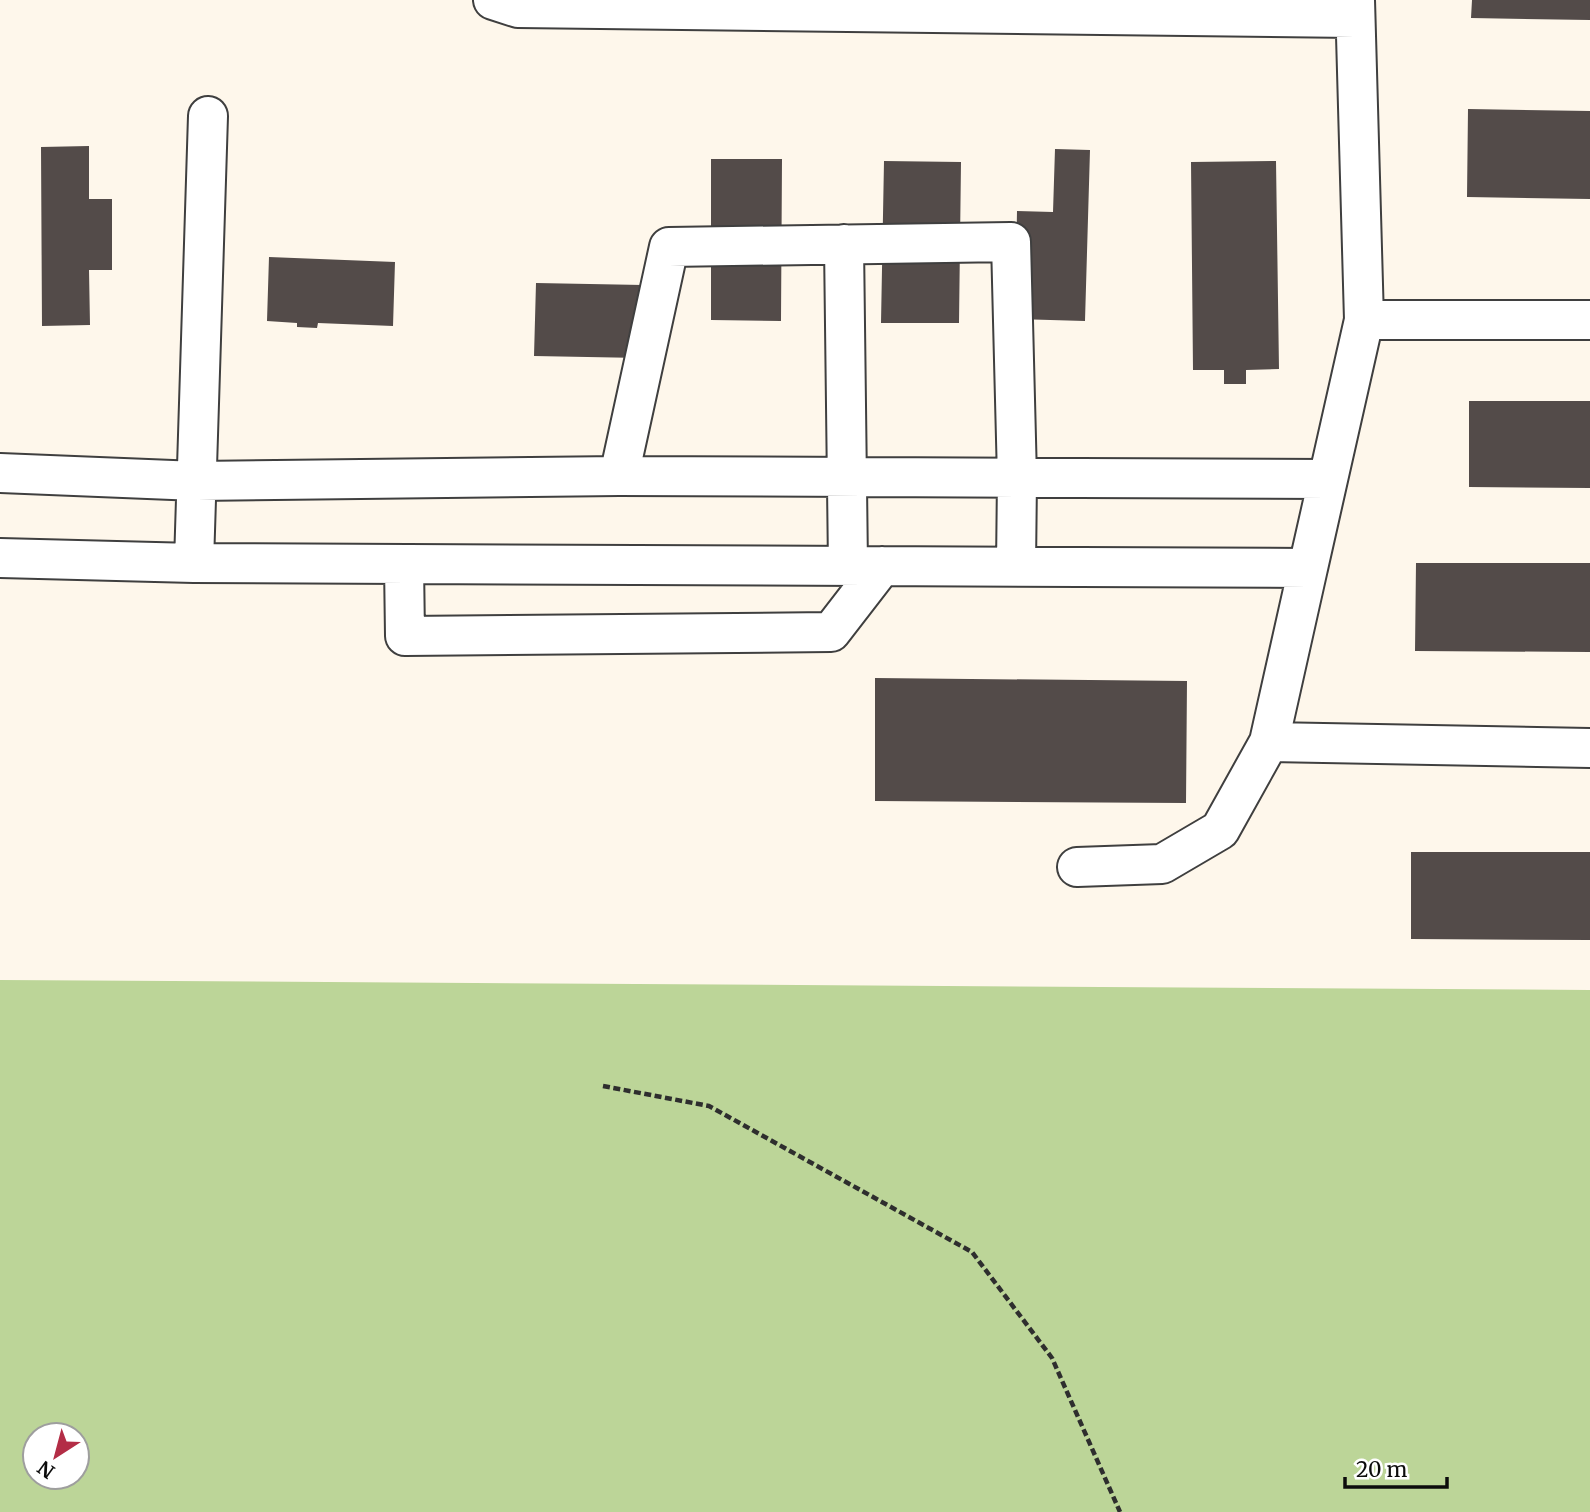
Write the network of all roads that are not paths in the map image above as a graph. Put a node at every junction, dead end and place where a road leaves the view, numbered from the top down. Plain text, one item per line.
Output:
1 (493, 0) edge
2 (1355, 9) edge
3 (208, 116) dead end
4 (844, 244) junction
5 (1364, 320) junction
6 (1590, 320) edge
7 (0, 473) edge
8 (619, 476) junction
9 (848, 477) junction
10 (1017, 478) junction
11 (1328, 479) junction
12 (198, 481) junction
13 (0, 558) edge
14 (194, 563) junction
15 (404, 564) junction
16 (865, 566) junction
17 (1016, 566) junction
18 (1308, 568) junction
19 (1269, 742) junction
20 (1590, 748) edge
21 (1077, 867) dead end

1 - 2 lane
2 - 5 lane
3 - 12 lane
4 - 8 lane
4 - 9 lane
4 - 10 lane
5 - 6 lane
5 - 11 lane
7 - 12 lane
8 - 9 lane
8 - 12 lane
9 - 10 lane
9 - 16 lane
10 - 11 lane
10 - 17 lane
11 - 18 lane
12 - 14 lane
13 - 14 lane
14 - 15 lane
15 - 16 lane
15 - 16 lane
16 - 17 lane
17 - 18 lane
18 - 19 lane
19 - 20 lane
19 - 21 lane

